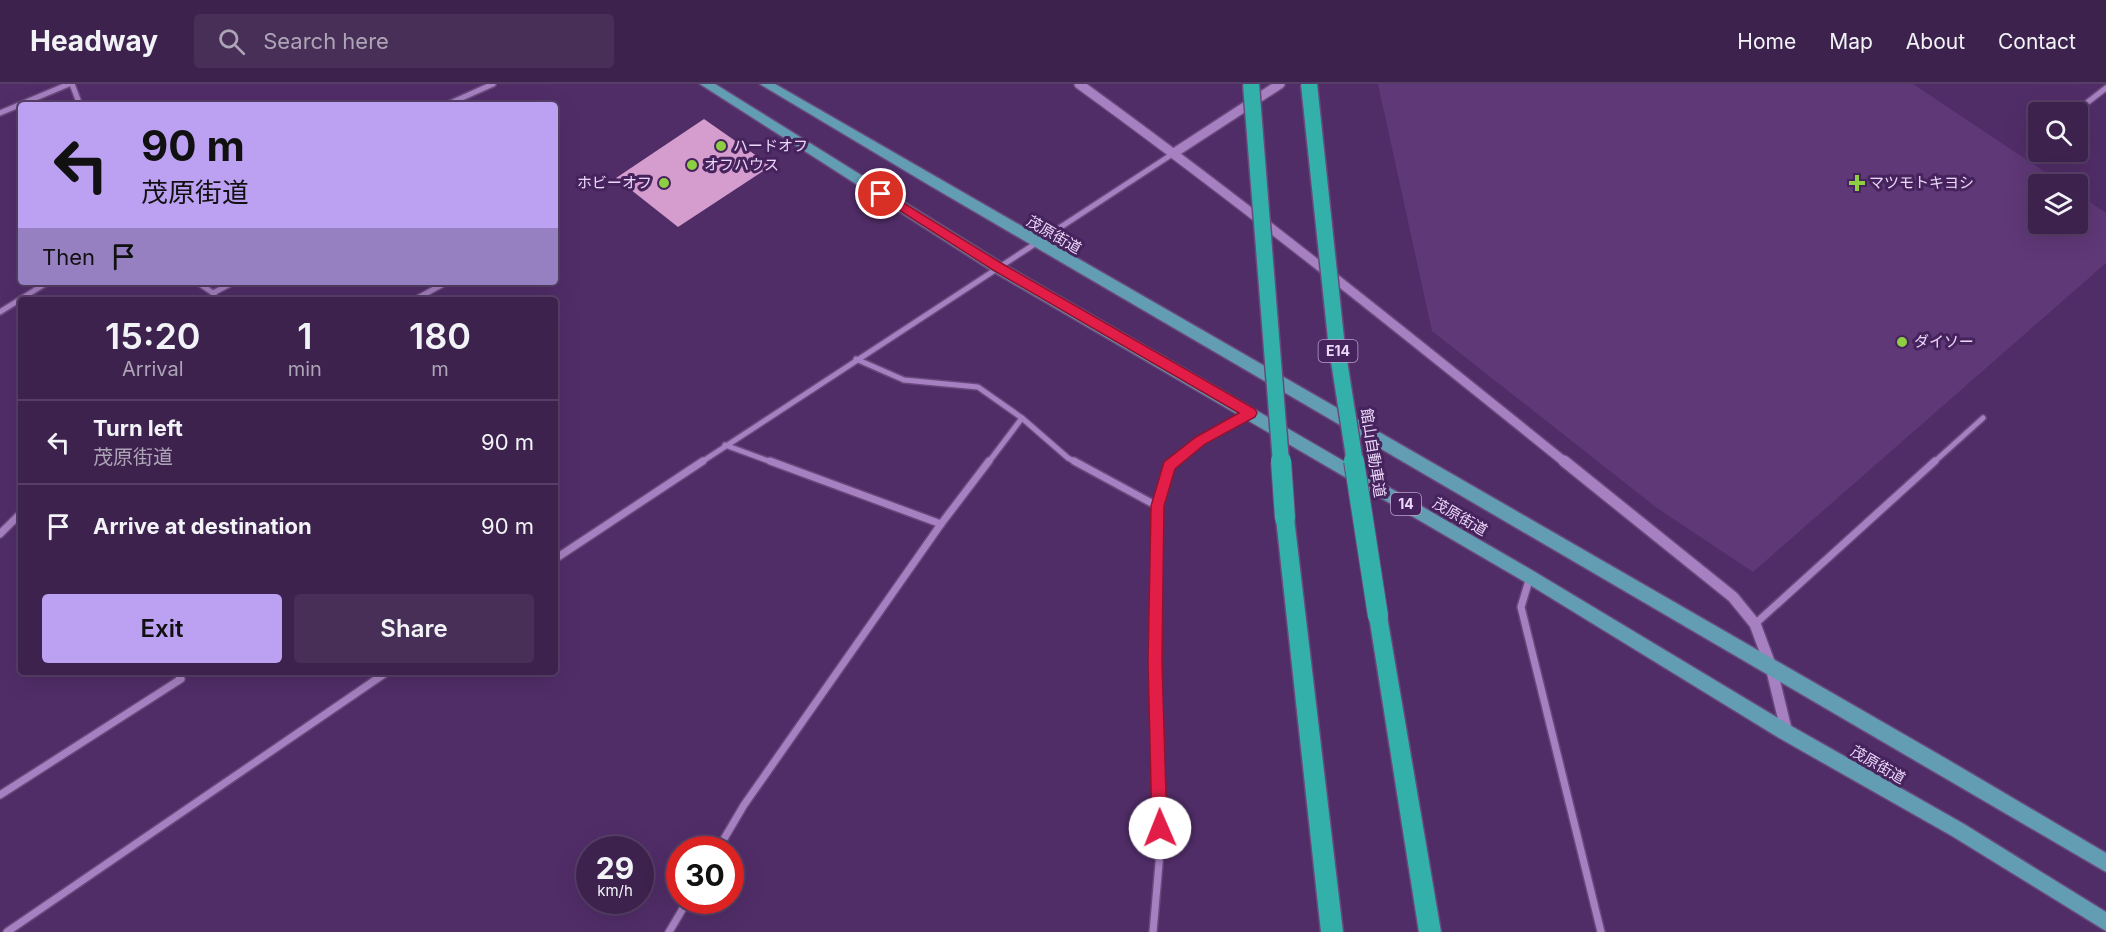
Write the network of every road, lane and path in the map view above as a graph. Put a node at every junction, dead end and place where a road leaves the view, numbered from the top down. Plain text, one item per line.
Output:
1 (71, 84) edge
2 (493, 84) edge
3 (706, 84) edge
4 (766, 84) edge
5 (1251, 84) edge
6 (1280, 84) edge
7 (1309, 84) edge
8 (1084, 85) edge
9 (2106, 88) edge
10 (28, 102) edge
11 (79, 102) edge
12 (453, 102) edge
13 (2088, 102) edge
14 (18, 106) edge
15 (0, 114) edge
16 (1174, 153) junction
17 (1035, 243) junction
18 (997, 267) junction
19 (43, 285) edge
20 (201, 285) edge
21 (228, 285) edge
22 (442, 285) edge
23 (213, 293) junction
24 (24, 297) edge
25 (215, 297) edge
26 (420, 297) edge
27 (18, 301) edge
28 (0, 312) edge
29 (856, 359) junction
30 (1250, 413) junction
31 (1022, 418) junction
32 (1983, 418) dead end
33 (725, 445) junction
34 (1157, 506) junction
35 (18, 516) edge
36 (941, 524) junction
37 (0, 534) edge
38 (558, 557) edge
39 (1530, 576) junction
40 (1755, 624) junction
41 (1771, 668) junction
42 (178, 675) edge
43 (383, 675) edge
44 (1787, 733) junction
45 (0, 795) edge
46 (726, 836) edge
47 (2106, 863) edge
48 (680, 914) edge
49 (2106, 922) edge
50 (7, 932) edge
51 (669, 932) edge
52 (1153, 932) edge
53 (1332, 932) edge
54 (1430, 932) edge
55 (1600, 932) edge

1 - 10 street
1 - 11 street
2 - 12 street
3 - 18 main road, 茂原街道 / 14
4 - 17 main road, 茂原街道
5 - 53 highway, bridge
6 - 16 street
7 - 54 highway, 館山自動車道 / E14, bridge
8 - 16 street
9 - 13 street
14 - 15 street
16 - 17 street
16 - 40 street
17 - 18 street
17 - 41 main road, 茂原街道
18 - 29 street
18 - 30 main road, 茂原街道 / 14
19 - 24 street
20 - 23 street
21 - 23 street
22 - 26 street
23 - 25 street
27 - 28 street
29 - 31 street
29 - 33 street
30 - 34 street
30 - 39 main road, 茂原街道 / 14
31 - 34 street
31 - 36 street
32 - 40 street
33 - 36 street
33 - 38 street
34 - 52 street
35 - 37 street
36 - 46 street
39 - 44 main road, 茂原街道 / 14
39 - 55 street
40 - 41 street
41 - 44 street
41 - 47 main road, 茂原街道
42 - 45 street
43 - 50 street
44 - 49 main road, 茂原街道 / 14
48 - 51 street

